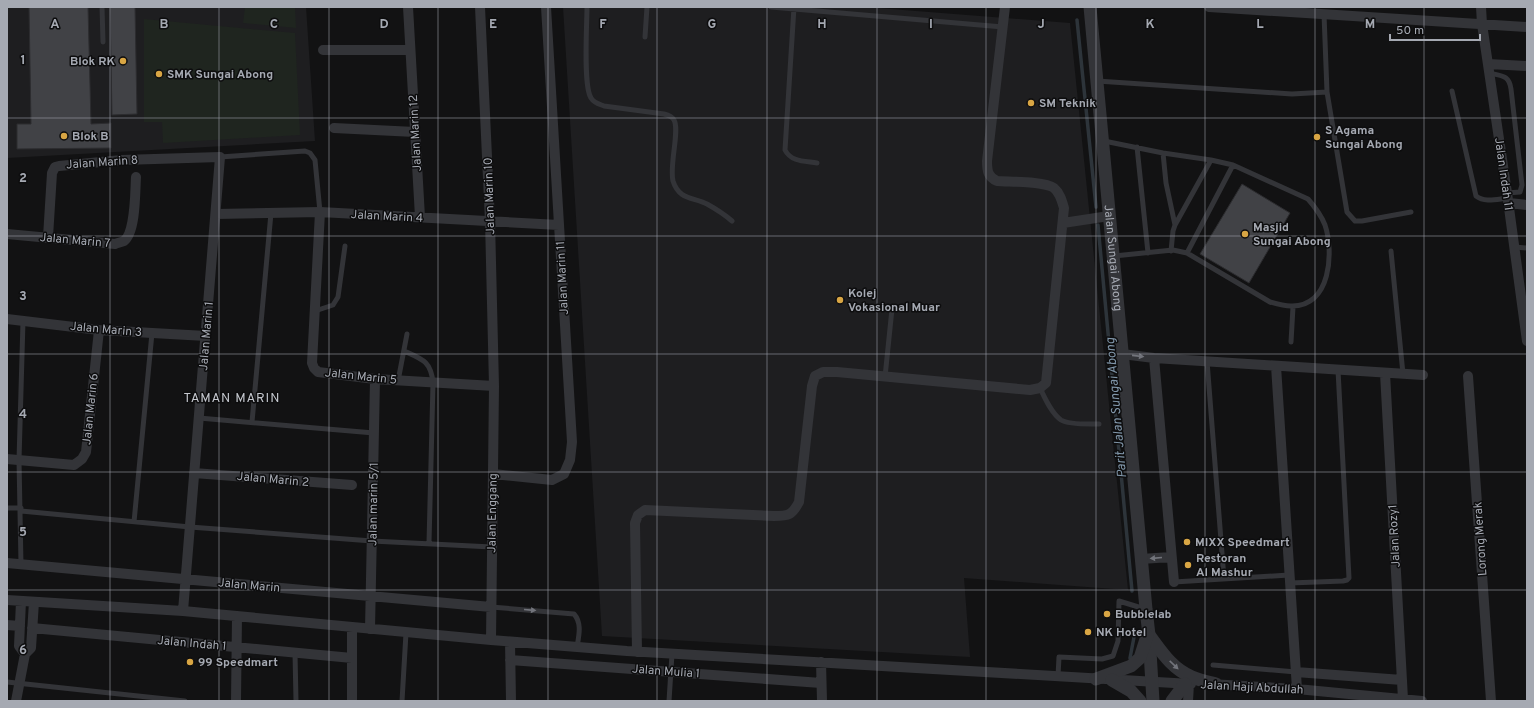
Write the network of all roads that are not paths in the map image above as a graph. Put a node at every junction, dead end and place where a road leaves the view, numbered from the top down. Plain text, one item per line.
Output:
1 (102, 7) edge
2 (408, 7) edge
3 (480, 7) edge
4 (546, 7) edge
5 (587, 7) edge
6 (647, 7) edge
7 (771, 7) edge
8 (1005, 7) edge
9 (1090, 7) edge
10 (1209, 7) edge
11 (794, 8) edge
12 (1481, 10) edge
13 (1324, 14) junction
14 (1482, 24) junction
15 (1003, 27) junction
16 (1527, 27) edge
17 (645, 37) dead end
18 (103, 42) dead end
19 (323, 50) dead end
20 (410, 50) junction
21 (1527, 66) edge
22 (1488, 69) junction
23 (1097, 81) junction
24 (1452, 91) dead end
25 (1327, 92) junction
26 (334, 128) dead end
27 (415, 132) junction
28 (1102, 141) junction
29 (1137, 148) junction
30 (1163, 153) junction
31 (220, 158) junction
32 (1211, 160) junction
33 (817, 163) dead end
34 (1233, 166) junction
35 (136, 177) dead end
36 (1508, 198) junction
37 (1527, 205) edge
38 (320, 212) junction
39 (1411, 212) dead end
40 (271, 213) junction
41 (216, 214) junction
42 (1109, 216) junction
43 (420, 217) junction
44 (490, 221) junction
45 (732, 221) dead end
46 (1063, 222) junction
47 (559, 225) junction
48 (1175, 225) junction
49 (7, 234) edge
50 (48, 238) junction
51 (345, 246) dead end
52 (1515, 247) junction
53 (1527, 248) edge
54 (1171, 251) junction
55 (1391, 251) dead end
56 (1148, 253) junction
57 (1187, 253) junction
58 (1113, 256) junction
59 (1524, 292) edge
60 (1293, 306) junction
61 (892, 309) dead end
62 (315, 311) junction
63 (7, 319) edge
64 (23, 320) junction
65 (99, 330) junction
66 (152, 333) junction
67 (407, 334) dead end
68 (206, 336) junction
69 (1527, 336) edge
70 (1291, 342) dead end
71 (404, 351) junction
72 (1122, 354) junction
73 (1154, 358) junction
74 (1207, 361) junction
75 (1276, 366) junction
76 (1338, 370) junction
77 (1385, 373) junction
78 (1403, 374) junction
79 (1423, 375) dead end
80 (885, 376) junction
81 (1468, 376) dead end
82 (375, 380) junction
83 (398, 381) junction
84 (433, 383) junction
85 (494, 386) junction
86 (1040, 388) junction
87 (199, 418) junction
88 (252, 422) junction
89 (1099, 424) dead end
90 (374, 433) junction
91 (7, 459) edge
92 (19, 460) junction
93 (194, 473) junction
94 (493, 474) junction
95 (352, 485) dead end
96 (7, 508) edge
97 (21, 510) junction
98 (134, 522) junction
99 (190, 527) junction
100 (372, 541) junction
101 (430, 543) junction
102 (492, 547) junction
103 (1171, 557) junction
104 (1141, 559) junction
105 (7, 563) edge
106 (21, 564) junction
107 (186, 579) junction
108 (1224, 579) junction
109 (1290, 579) junction
110 (1174, 582) joint
111 (371, 596) junction
112 (7, 600) edge
113 (21, 601) junction
114 (34, 602) junction
115 (491, 607) junction
116 (1146, 609) junction
117 (183, 611) junction
118 (237, 616) junction
119 (7, 625) edge
120 (20, 626) junction
121 (32, 628) junction
122 (352, 628) junction
123 (370, 629) junction
124 (1149, 631) junction
125 (406, 632) junction
126 (491, 640) junction
127 (510, 642) junction
128 (236, 647) junction
129 (578, 647) junction
130 (638, 652) junction
131 (295, 653) junction
132 (25, 654) junction
133 (672, 654) junction
134 (352, 658) junction
135 (510, 660) junction
136 (820, 662) junction
137 (1213, 665) dead end
138 (671, 672) junction
139 (1296, 672) junction
140 (1058, 676) junction
141 (1096, 679) junction
142 (1112, 680) junction
143 (1402, 680) junction
144 (1152, 681) junction
145 (7, 682) edge
146 (19, 683) junction
147 (821, 683) junction
148 (1187, 684) junction
149 (1216, 684) junction
150 (1297, 689) junction
151 (1403, 699) junction
152 (16, 701) edge
153 (185, 701) edge
154 (236, 701) edge
155 (296, 701) edge
156 (352, 701) edge
157 (402, 701) edge
158 (511, 701) edge
159 (669, 701) edge
160 (822, 701) edge
161 (1140, 701) edge
162 (1153, 701) edge
163 (1172, 701) edge
164 (1188, 701) edge
165 (1422, 701) edge
166 (1491, 701) edge

1 - 18 lane
2 - 20 street, Jalan Marin 12
3 - 44 street, Jalan Marin 10
4 - 47 street, Jalan Marin 11
5 - 45 lane
6 - 17 lane
7 - 11 lane
8 - 15 street
9 - 23 street, Jalan Sungai Abong
10 - 13 street
11 - 15 lane
11 - 33 lane
12 - 14 street, Jalan Indah 11
13 - 14 street
13 - 25 lane
14 - 16 street
14 - 22 street, Jalan Indah 11
15 - 46 street
19 - 20 street
20 - 27 street, Jalan Marin 12
21 - 22 street
22 - 36 street, Jalan Indah 11
22 - 36 lane
23 - 25 lane
23 - 28 street, Jalan Sungai Abong
24 - 36 lane
25 - 39 lane
26 - 27 street
27 - 43 street, Jalan Marin 12
28 - 29 lane
28 - 42 street, Jalan Sungai Abong
29 - 30 lane
29 - 56 lane
30 - 32 lane
30 - 48 lane
31 - 38 lane
31 - 41 street, Jalan Marin 1
31 - 50 street, Jalan Marin 8
32 - 34 lane
32 - 48 lane
34 - 57 lane
34 - 60 lane
35 - 50 street, Jalan Marin 7
36 - 37 street
36 - 52 street, Jalan Indah 11
38 - 40 street, Jalan Marin 4
38 - 43 street, Jalan Marin 4
38 - 62 street, Jalan Marin 5
40 - 41 street, Jalan Marin 4
40 - 88 lane
41 - 68 street, Jalan Marin 1
42 - 46 street
42 - 58 street, Jalan Sungai Abong
43 - 44 street, Jalan Marin 4
44 - 47 street, Jalan Marin 4
44 - 85 street, Jalan Marin 10
46 - 86 street
47 - 94 street, Jalan Marin 11
48 - 54 lane
49 - 50 street, Jalan Marin 7
51 - 62 lane
52 - 53 lane
52 - 59 street, Jalan Indah 11
54 - 56 lane
54 - 57 lane
55 - 78 lane
56 - 58 lane
57 - 60 lane
58 - 72 street, Jalan Sungai Abong
59 - 69 street, Jalan Indah 11
60 - 70 lane
61 - 80 lane
62 - 82 street, Jalan Marin 5
63 - 64 street, Jalan Marin 3
64 - 65 street, Jalan Marin 3
64 - 92 lane
65 - 66 street, Jalan Marin 3
65 - 92 street, Jalan Marin 6
66 - 68 street, Jalan Marin 3
66 - 98 lane
67 - 71 lane
68 - 87 street, Jalan Marin 1
71 - 83 lane
71 - 84 lane
72 -> 73 street
72 - 104 street, Jalan Sungai Abong
73 - 74 street
73 - 103 street
74 - 75 street
74 - 108 lane
75 - 76 street
75 - 109 street
76 - 77 street
76 - 109 lane
77 - 78 street
77 - 143 street, Jalan Rozy1
78 - 79 street
80 - 86 street
80 - 130 street
81 - 166 street, Lorong Merak
82 - 83 street, Jalan Marin 5
82 - 90 street, Jalan marin 5/1
83 - 84 street, Jalan Marin 5
84 - 85 street, Jalan Marin 5
84 - 101 lane
85 - 94 street, Jalan Enggang
86 - 89 lane
87 - 88 lane
87 - 93 street, Jalan Marin 1
88 - 90 lane
90 - 100 street, Jalan marin 5/1
91 - 92 street, Jalan Marin 6
92 - 97 lane
93 - 95 street, Jalan Marin 2
93 - 99 street, Jalan Marin 1
94 - 102 street, Jalan Enggang
96 - 97 lane
97 - 98 lane
97 - 106 lane
98 - 99 lane
99 - 100 lane
99 - 107 street, Jalan Marin 1
100 - 101 lane
100 - 111 street, Jalan marin 5/1
101 - 102 lane
102 - 115 street, Jalan Enggang
103 -> 104 street
103 - 110 street
104 - 116 street, Jalan Sungai Abong
105 - 106 street, Jalan Marin
106 - 107 street, Jalan Marin
107 - 111 street, Jalan Marin
107 - 117 street, Jalan Marin 1
108 - 109 lane
108 - 110 lane
109 - 139 street
111 - 115 street, Jalan Marin
111 - 123 street, Jalan marin 5/1
112 - 113 street, Jalan Haji Abdullah
113 - 114 street, Jalan Haji Abdullah
113 - 120 street
114 - 117 street, Jalan Haji Abdullah
114 - 121 street
115 - 126 street, Jalan Enggang
115 -> 129 lane
116 - 124 street, Jalan Sungai Abong
116 - 140 lane
117 - 118 street, Jalan Haji Abdullah
118 - 122 street, Jalan Haji Abdullah
118 - 128 street
119 - 120 street
120 - 132 street
121 - 128 street, Jalan Indah 1
121 - 132 street
122 - 123 street, Jalan Haji Abdullah
122 - 134 street
123 - 125 street, Jalan Haji Abdullah
124 - 141 street
124 - 144 street, Jalan Sungai Abong
124 -> 149 street
125 - 126 street, Jalan Haji Abdullah
125 - 157 lane
126 - 127 street, Jalan Haji Abdullah
127 - 129 street, Jalan Haji Abdullah
127 - 135 street
128 - 131 street, Jalan Indah 1
128 - 154 street
129 - 130 street, Jalan Haji Abdullah
130 - 133 street, Jalan Haji Abdullah
131 - 134 street, Jalan Indah 1
131 - 155 lane
132 - 146 street
133 - 136 street, Jalan Haji Abdullah
133 - 138 lane
134 - 156 street
135 - 138 street, Jalan Mulia 1
135 - 158 street
136 - 140 street, Jalan Haji Abdullah
136 - 147 street
137 - 139 lane
138 - 147 street, Jalan Mulia 1
138 - 159 lane
139 - 143 street
139 - 150 street
140 - 141 street, Jalan Haji Abdullah
141 - 142 street, Jalan Haji Abdullah
142 - 144 street, Jalan Haji Abdullah
142 - 161 street
143 - 151 street, Jalan Rozy1
144 - 148 street, Jalan Haji Abdullah
144 - 162 street, Jalan Sungai Abong
145 - 146 lane
146 - 152 street
146 - 153 lane
147 - 160 street
148 - 149 street, Jalan Haji Abdullah
148 - 163 street
148 - 164 street
149 - 150 street, Jalan Haji Abdullah
150 - 151 street, Jalan Haji Abdullah
151 - 165 street, Jalan Haji Abdullah

